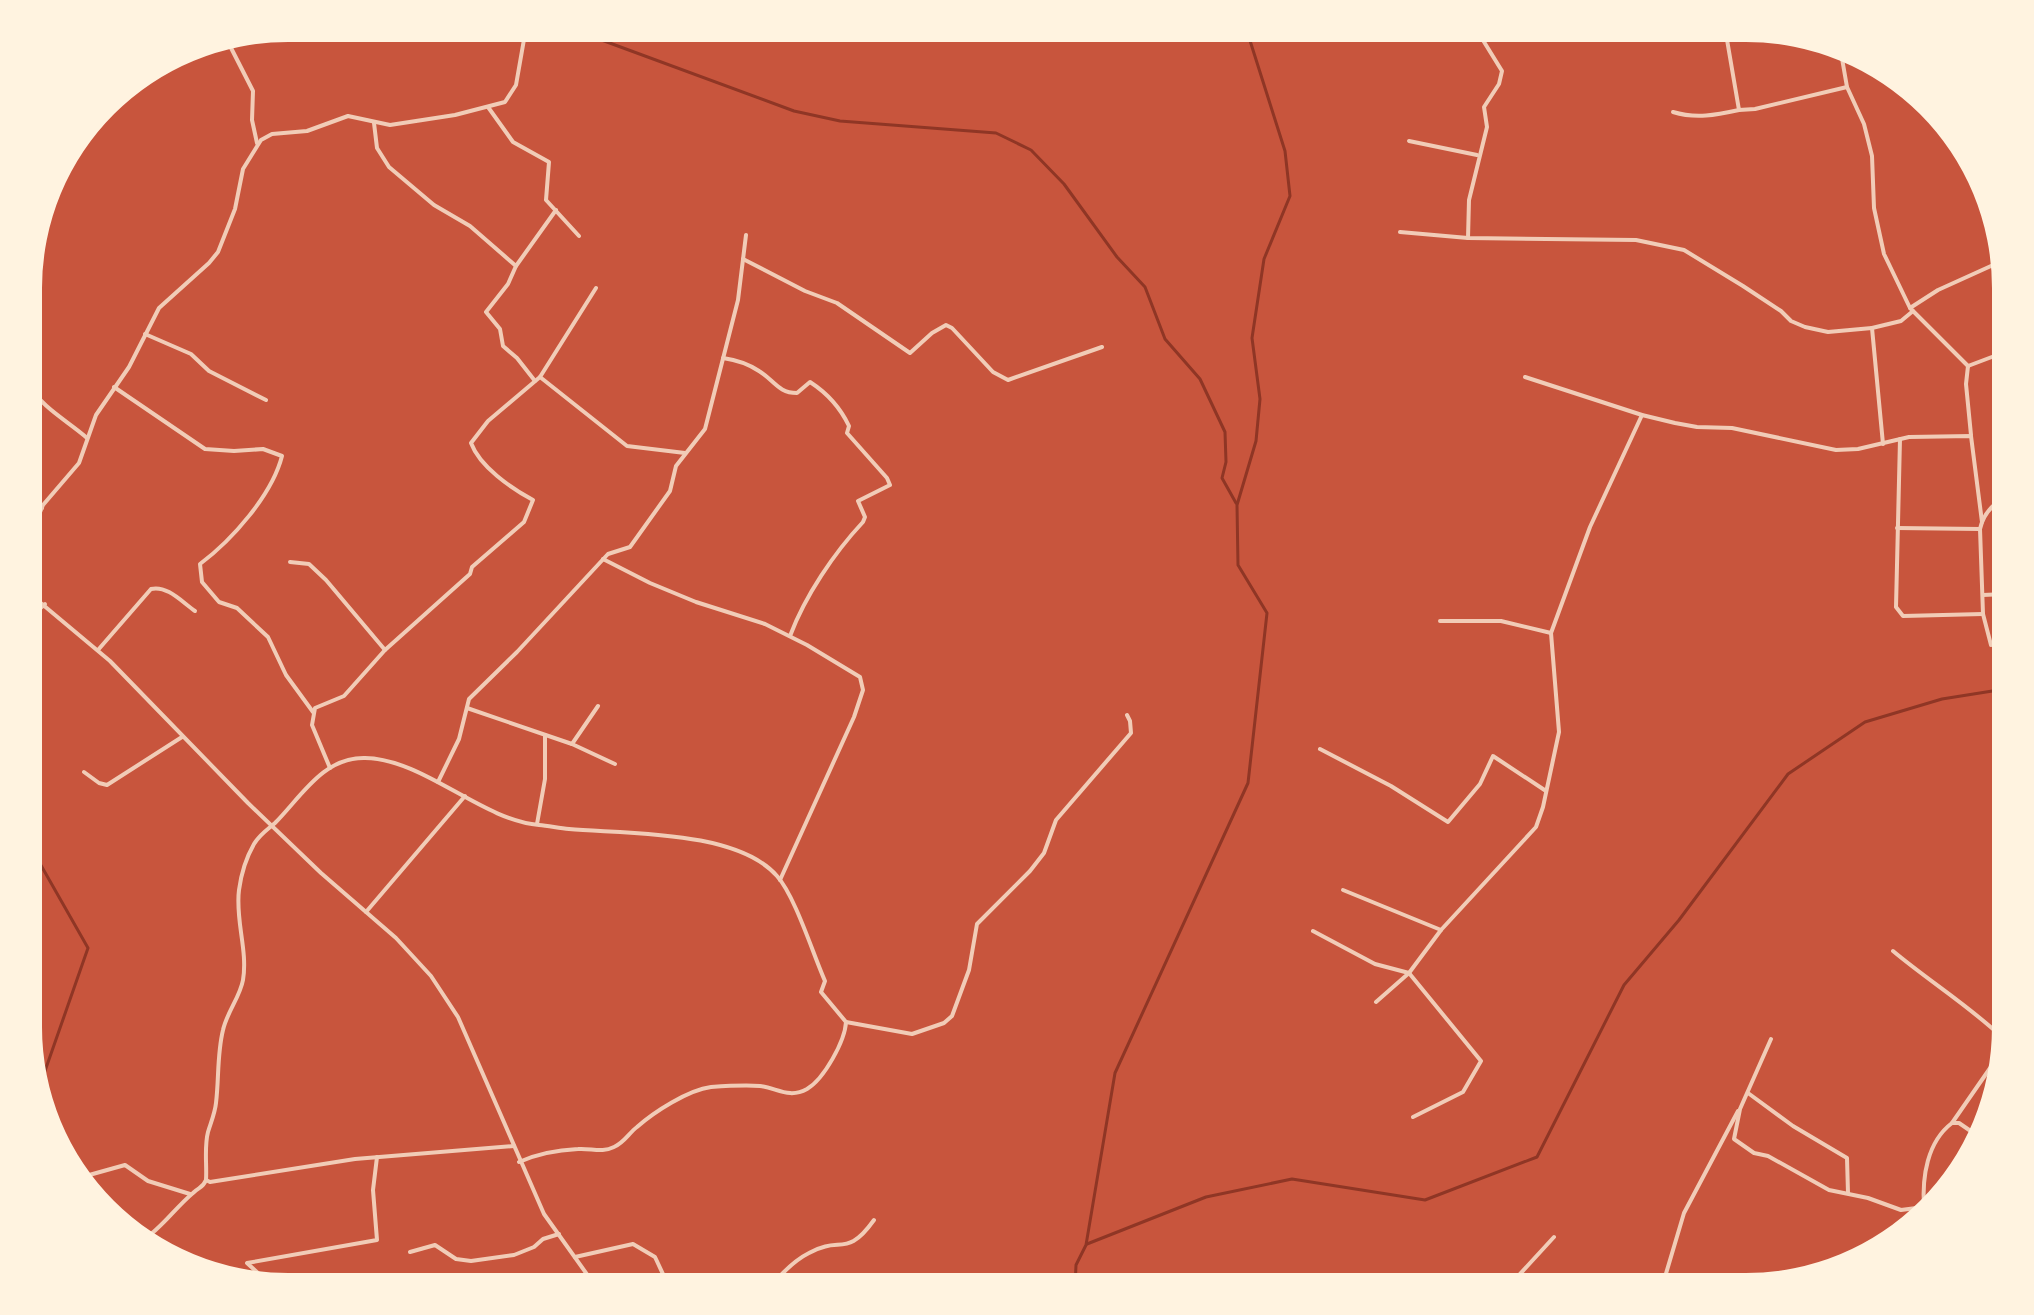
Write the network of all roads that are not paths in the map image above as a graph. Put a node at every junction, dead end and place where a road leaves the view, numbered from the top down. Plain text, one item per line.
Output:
1 (1484, 42) edge
2 (1727, 42) edge
3 (524, 43) edge
4 (231, 49) edge
5 (1843, 62) edge
6 (1847, 87) junction
7 (488, 107) junction
8 (1739, 110) junction
9 (1673, 112) dead end
10 (374, 123) junction
11 (1409, 141) dead end
12 (257, 144) junction
13 (1478, 155) junction
14 (556, 210) junction
15 (1400, 232) dead end
16 (746, 235) dead end
17 (579, 236) dead end
18 (1468, 238) junction
19 (743, 259) junction
20 (516, 266) junction
21 (1991, 266) edge
22 (596, 288) dead end
23 (1911, 310) junction
24 (1872, 328) junction
25 (145, 334) junction
26 (1102, 347) dead end
27 (1991, 357) edge
28 (723, 358) junction
29 (1968, 366) junction
30 (1525, 377) dead end
31 (538, 379) junction
32 (114, 387) junction
33 (42, 400) edge
34 (266, 400) dead end
35 (1642, 415) junction
36 (1971, 436) junction
37 (87, 438) junction
38 (1900, 439) junction
39 (1883, 444) junction
40 (685, 453) junction
41 (42, 508) edge
42 (1991, 508) edge
43 (1982, 522) junction
44 (1897, 528) junction
45 (1980, 529) junction
46 (603, 559) junction
47 (290, 562) dead end
48 (1983, 595) junction
49 (1991, 595) edge
50 (42, 602) edge
51 (45, 604) junction
52 (42, 607) edge
53 (195, 611) dead end
54 (1983, 614) junction
55 (1440, 621) dead end
56 (1551, 633) junction
57 (790, 637) junction
58 (1991, 645) dead end
59 (98, 650) junction
60 (385, 650) junction
61 (598, 706) dead end
62 (467, 708) junction
63 (313, 712) junction
64 (1127, 715) dead end
65 (545, 735) junction
66 (182, 737) junction
67 (572, 744) junction
68 (1320, 749) dead end
69 (615, 764) dead end
70 (330, 768) junction
71 (84, 772) dead end
72 (438, 782) junction
73 (1546, 791) junction
74 (465, 796) junction
75 (273, 825) junction
76 (536, 825) junction
77 (780, 880) junction
78 (1343, 890) dead end
79 (366, 912) junction
80 (1441, 930) junction
81 (1313, 931) dead end
82 (1893, 951) dead end
83 (1409, 973) junction
84 (1376, 1002) dead end
85 (846, 1022) junction
86 (1991, 1027) edge
87 (1771, 1039) dead end
88 (1987, 1072) edge
89 (1748, 1092) junction
90 (1740, 1109) junction
91 (1413, 1117) dead end
92 (1952, 1123) junction
93 (1969, 1130) edge
94 (514, 1146) junction
95 (377, 1157) junction
96 (519, 1162) junction
97 (91, 1174) edge
98 (206, 1180) junction
99 (1848, 1193) junction
100 (191, 1194) junction
101 (1923, 1197) edge
102 (1911, 1209) edge
103 (874, 1220) dead end
104 (154, 1234) edge
105 (559, 1234) junction
106 (1554, 1237) dead end
107 (410, 1252) dead end
108 (575, 1257) junction
109 (256, 1271) edge
110 (1522, 1272) edge
111 (1666, 1272) edge
112 (586, 1273) edge
113 (662, 1273) edge
114 (783, 1273) edge

1 - 13 street
2 - 8 street
3 - 7 street
4 - 12 street
5 - 6 street
6 - 8 street
6 - 23 street
7 - 10 street
7 - 14 street
8 - 9 street
10 - 12 street
10 - 20 street
11 - 13 street
12 - 25 street
13 - 18 street
14 - 17 street
14 - 20 street
15 - 18 street
16 - 19 street
18 - 24 street
19 - 26 street
19 - 28 street
20 - 31 street
21 - 23 street
22 - 31 street
23 - 24 street
23 - 29 street
24 - 39 street
25 - 32 street
25 - 34 street
27 - 29 street
28 - 40 street
28 - 57 street
29 - 36 street
30 - 35 street
31 - 40 street
31 - 60 street
32 - 37 street
32 - 63 street
33 - 37 street
35 - 39 street
35 - 56 street
36 - 38 street
36 - 43 street
37 - 41 street
38 - 39 street
38 - 44 street
40 - 46 street
42 - 43 street
43 - 45 street
44 - 45 street
44 - 54 street
45 - 48 street
46 - 57 street
46 - 62 street
47 - 60 street
48 - 49 street
48 - 54 street
50 - 51 street
51 - 52 street
51 - 59 street
53 - 59 street
54 - 58 street
55 - 56 street
56 - 73 street
57 - 77 street
59 - 66 street
60 - 63 street
61 - 67 street
62 - 65 street
62 - 72 street
63 - 70 street
64 - 85 street
65 - 67 street
65 - 76 street
66 - 71 street
66 - 75 street
67 - 69 street
68 - 73 street
70 - 72 street
70 - 75 street
72 - 74 street
73 - 80 street
74 - 76 street
74 - 79 street
75 - 79 street
75 - 98 street
76 - 77 street
77 - 85 street
78 - 80 street
79 - 94 street
80 - 83 street
81 - 83 street
82 - 86 street
83 - 84 street
83 - 91 street
85 - 96 street
87 - 89 street
88 - 92 street
89 - 90 street
89 - 99 street
90 - 99 street
90 - 111 street
92 - 93 street
92 - 101 street
94 - 95 street
94 - 96 street
95 - 98 street
95 - 109 street
96 - 105 street
97 - 100 street
98 - 100 street
99 - 102 street
100 - 104 street
103 - 114 street
105 - 107 street
105 - 108 street
106 - 110 street
108 - 112 street
108 - 113 street

